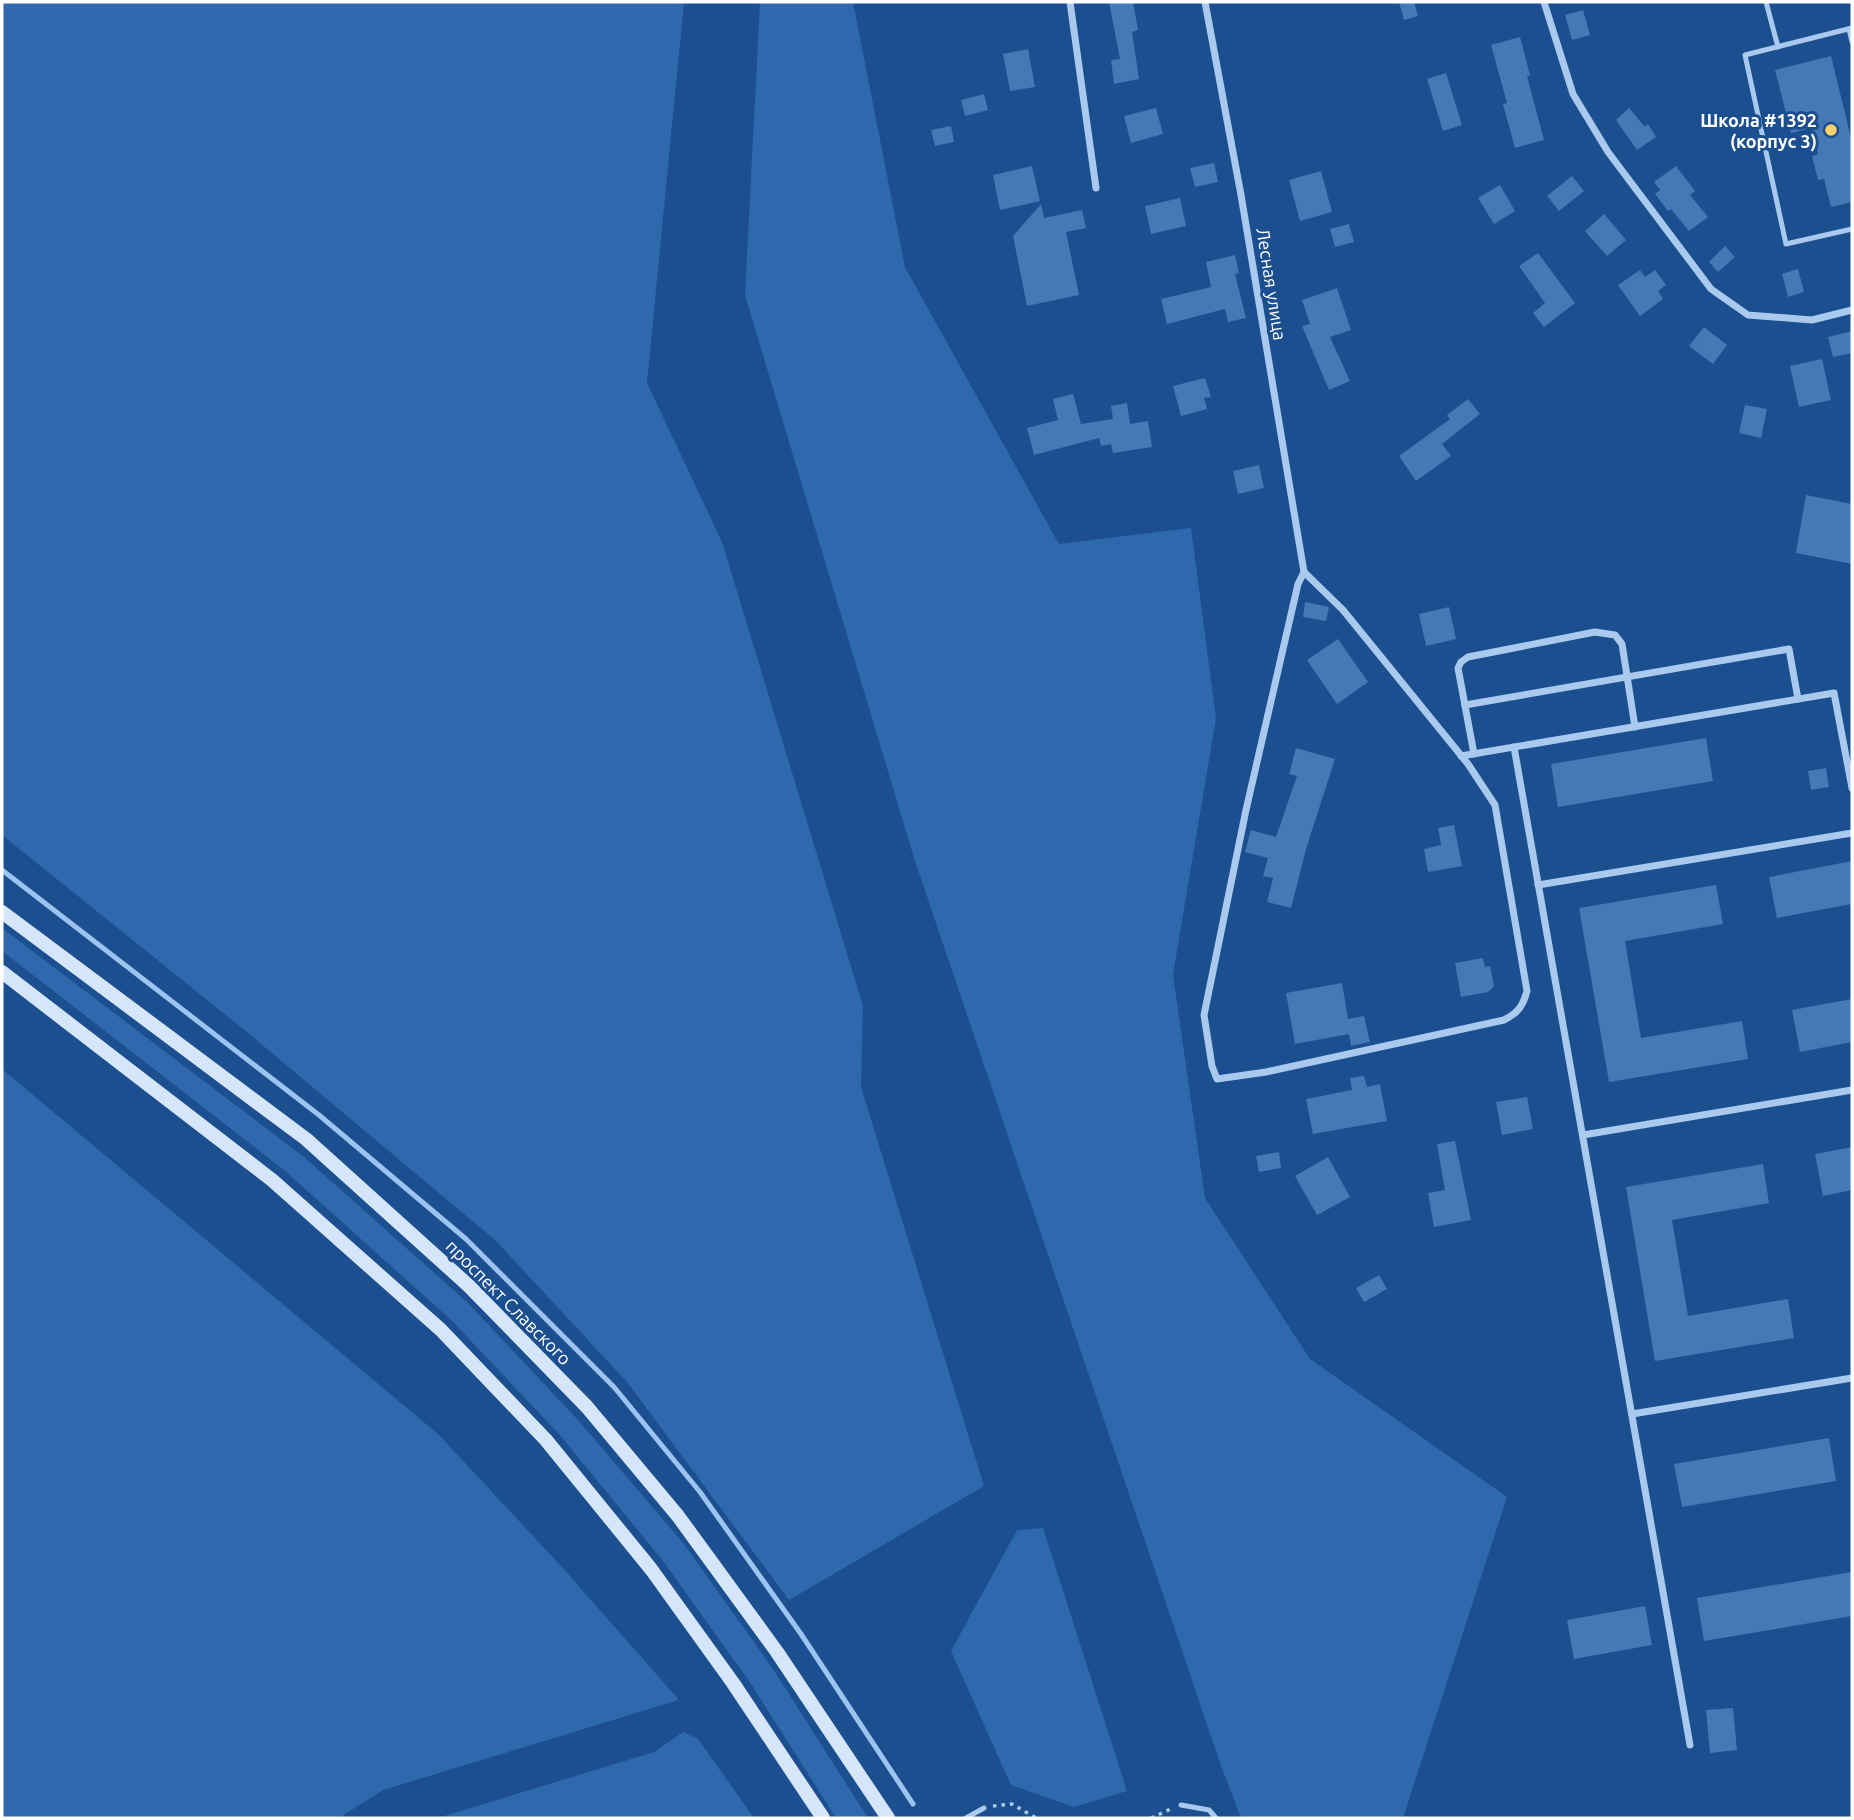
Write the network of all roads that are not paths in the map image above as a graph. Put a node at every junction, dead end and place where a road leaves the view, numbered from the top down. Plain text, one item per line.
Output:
1 (1070, 2) edge
2 (1205, 2) edge
3 (1544, 2) edge
4 (1766, 2) edge
5 (1851, 28) edge
6 (1852, 42) edge
7 (1778, 47) junction
8 (1096, 188) dead end
9 (1852, 229) edge
10 (1852, 310) edge
11 (1304, 572) junction
12 (1627, 677) junction
13 (1798, 699) junction
14 (1465, 705) junction
15 (1635, 727) junction
16 (1514, 747) junction
17 (1474, 754) junction
18 (1461, 756) junction
19 (1852, 788) edge
20 (1852, 833) edge
21 (1538, 885) junction
22 (2, 912) edge
23 (2, 972) edge
24 (1852, 1090) edge
25 (1583, 1135) junction
26 (1852, 1378) edge
27 (1632, 1413) junction
28 (1690, 1745) dead end
29 (1181, 1805) road end
30 (984, 1808) road end
31 (823, 1818) edge
32 (888, 1818) edge
33 (966, 1818) edge
34 (1216, 1818) edge

1 - 8 street
2 - 11 street, Лесная улица
3 - 10 street
4 - 7 lane
5 - 6 lane
5 - 7 lane
7 - 9 lane
11 - 18 street
11 - 18 street
12 - 13 street
12 - 14 street
12 - 14 street
12 - 15 street
13 - 15 street
13 - 19 street
14 - 17 street
15 - 16 street
16 - 17 street
16 - 21 street
17 - 18 street
20 - 21 street
21 - 25 street
22 - 32 main road, проспект Славского
23 - 31 main road
24 - 25 street
25 - 27 street
26 - 27 street
27 - 28 street
29 - 34 lane
30 - 33 lane

